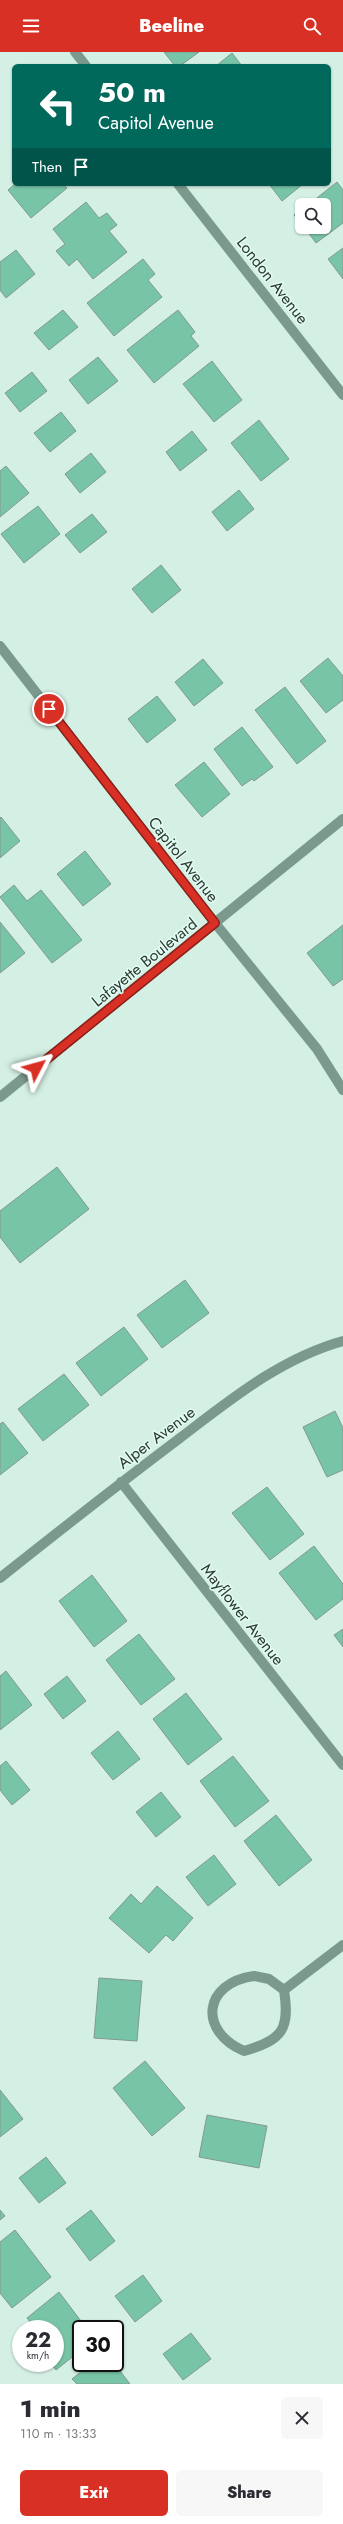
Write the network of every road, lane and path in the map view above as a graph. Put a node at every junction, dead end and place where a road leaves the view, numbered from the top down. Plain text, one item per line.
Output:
1 (76, 52) edge
2 (85, 64) edge
3 (180, 186) edge
4 (343, 395) edge
5 (0, 646) edge
6 (343, 818) edge
7 (215, 923) junction
8 (343, 1090) edge
9 (0, 1097) edge
10 (343, 1341) edge
11 (121, 1482) junction
12 (0, 1578) edge
13 (343, 1765) edge
14 (343, 1945) edge
15 (284, 1990) junction

1 - 2 street
3 - 4 street, London Avenue
5 - 7 street, Capitol Avenue
6 - 7 street, Lafayette Boulevard
7 - 8 street, Capitol Avenue
7 - 9 street, Lafayette Boulevard
10 - 11 street, Alper Avenue
11 - 12 street, Alper Avenue
11 - 13 street, Mayflower Avenue
14 - 15 street
15 - 15 street

